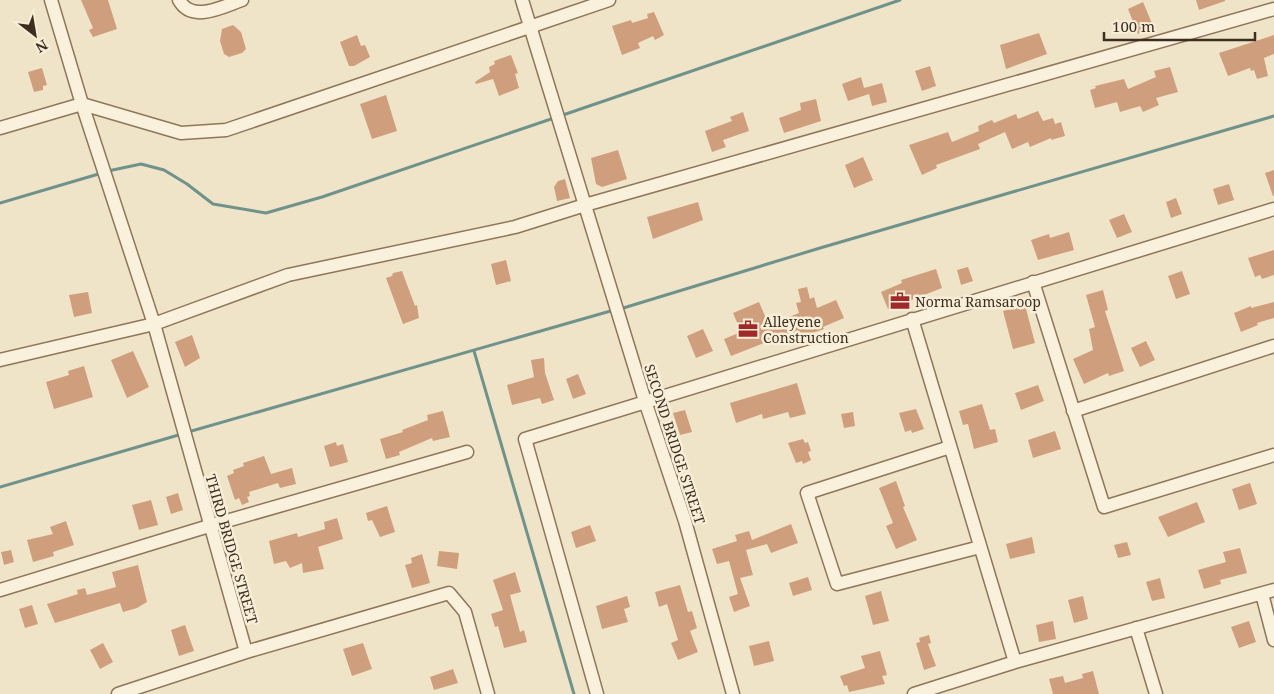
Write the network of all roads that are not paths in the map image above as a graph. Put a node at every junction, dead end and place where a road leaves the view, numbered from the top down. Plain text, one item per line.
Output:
1 (51, 0) edge
2 (179, 0) edge
3 (242, 0) edge
4 (522, 0) edge
5 (609, 0) edge
6 (1274, 9) edge
7 (530, 27) junction
8 (82, 104) junction
9 (0, 128) edge
10 (585, 205) junction
11 (1274, 209) edge
12 (1033, 282) junction
13 (912, 319) junction
14 (154, 324) junction
15 (1274, 346) edge
16 (0, 360) edge
17 (645, 401) junction
18 (1073, 410) junction
19 (950, 447) junction
20 (467, 452) dead end
21 (1274, 455) edge
22 (209, 526) junction
23 (980, 547) junction
24 (0, 590) edge
25 (1268, 592) edge
26 (1136, 628) junction
27 (1274, 640) edge
28 (236, 655) junction
29 (1015, 662) junction
30 (118, 694) edge
31 (488, 694) edge
32 (597, 694) edge
33 (733, 694) edge
34 (914, 694) edge
35 (1156, 694) edge

1 - 8 street, THIRD BRIDGE STREET
2 - 3 street
4 - 7 street, SECOND BRIDGE STREET
5 - 7 street
6 - 10 street
7 - 8 street
7 - 10 street, SECOND BRIDGE STREET
8 - 9 street
8 - 14 street, THIRD BRIDGE STREET
10 - 14 street
10 - 17 street, SECOND BRIDGE STREET
11 - 12 street
12 - 13 street
12 - 18 street
13 - 17 street
13 - 19 street
14 - 16 street
14 - 22 street, THIRD BRIDGE STREET
15 - 18 street
17 - 32 street
17 - 33 street, SECOND BRIDGE STREET
18 - 21 street
19 - 23 street
19 - 23 street
20 - 22 street
22 - 24 street
22 - 28 street, THIRD BRIDGE STREET
23 - 29 street
25 - 26 street
25 - 27 street
26 - 29 street
26 - 35 street
28 - 30 street
28 - 31 street
29 - 34 street

